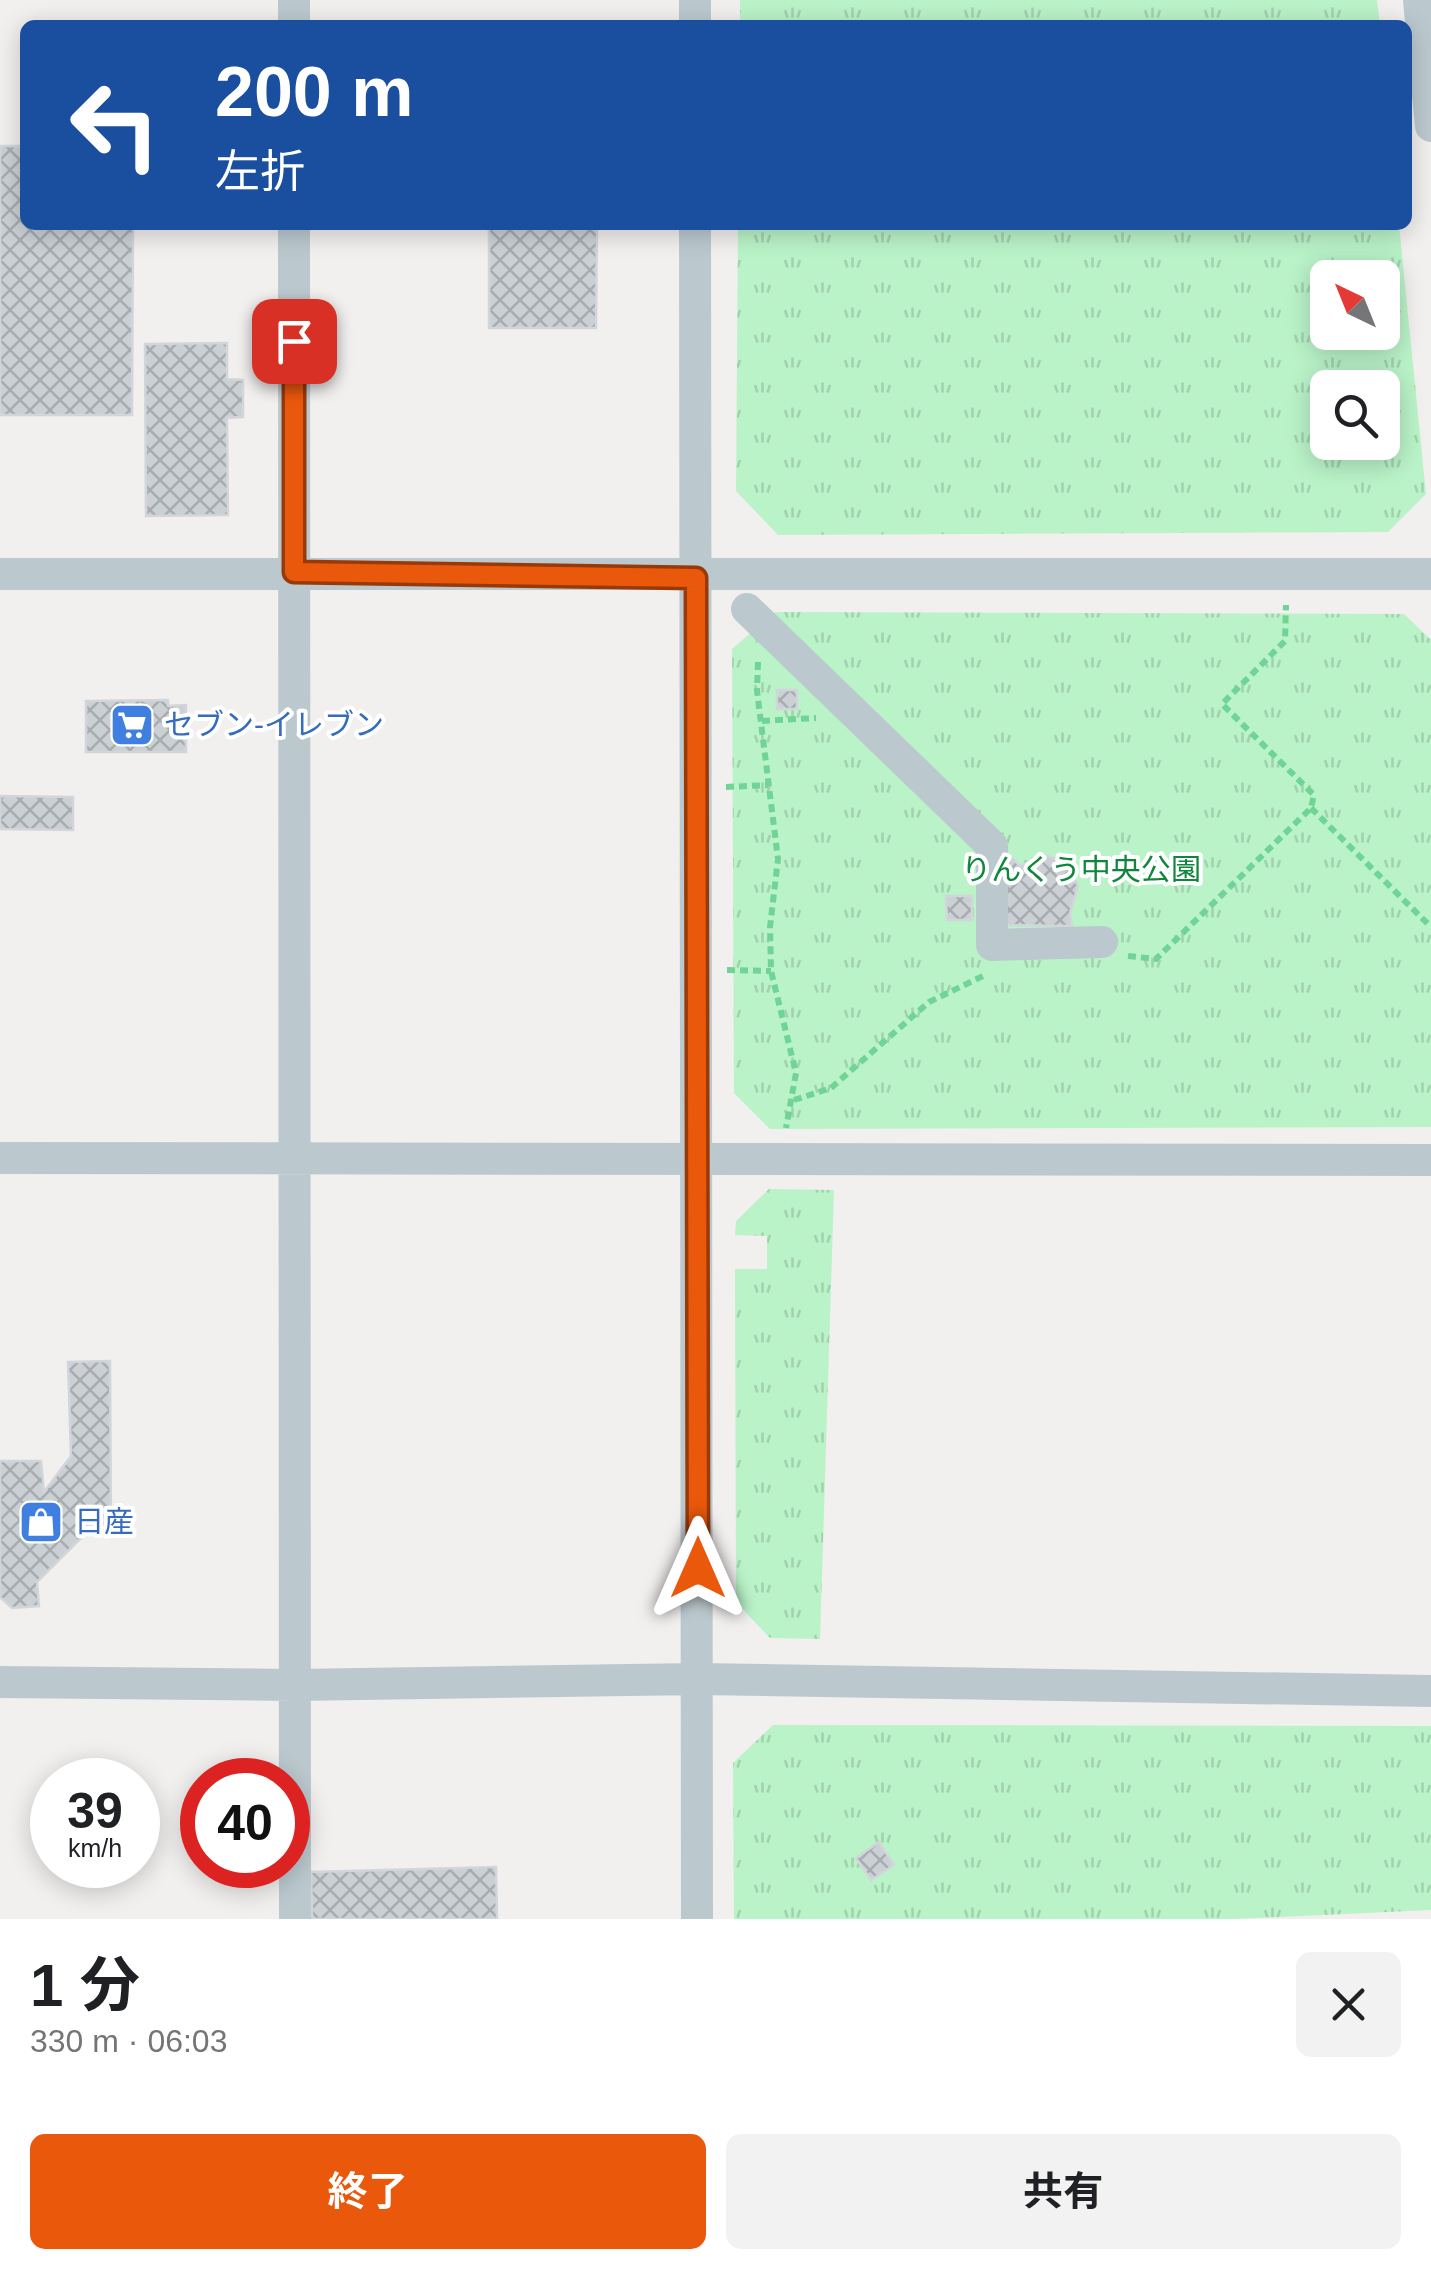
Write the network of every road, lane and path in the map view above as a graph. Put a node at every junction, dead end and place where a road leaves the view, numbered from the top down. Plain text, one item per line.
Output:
1 (1419, 0) edge
2 (1431, 126) edge
3 (294, 230) edge
4 (696, 230) edge
5 (294, 572) junction
6 (0, 574) edge
7 (1431, 574) edge
8 (696, 578) junction
9 (1286, 605) dead end
10 (746, 609) dead end
11 (772, 636) junction
12 (726, 770) dead end
13 (768, 785) junction
14 (726, 787) junction
15 (726, 806) dead end
16 (1311, 808) junction
17 (1431, 927) edge
18 (1102, 942) joint
19 (992, 945) junction
20 (726, 952) dead end
21 (726, 970) junction
22 (771, 971) junction
23 (726, 988) dead end
24 (794, 1100) junction
25 (775, 1134) dead end
26 (698, 1157) junction
27 (0, 1158) edge
28 (1431, 1160) edge
29 (293, 1161) junction
30 (698, 1679) junction
31 (0, 1682) edge
32 (293, 1685) junction
33 (1431, 1691) edge
34 (294, 1919) edge
35 (696, 1919) edge

1 - 2 street
3 - 5 street
4 - 8 street
5 - 6 street
5 - 8 street
5 - 29 street
7 - 8 street
8 - 26 street
9 - 16 path
10 - 11 street
11 - 13 path
11 - 19 street
12 - 14 path
13 - 14 path
13 - 22 path
14 - 15 path
16 - 17 path
16 - 18 path
18 - 19 street
19 - 24 path
20 - 21 path
21 - 22 path
21 - 23 path
22 - 24 path
24 - 25 path
26 - 28 street
26 - 29 street
26 - 30 street
27 - 29 street
29 - 32 street
30 - 32 street
30 - 33 street
30 - 35 street
31 - 32 street
32 - 34 street

